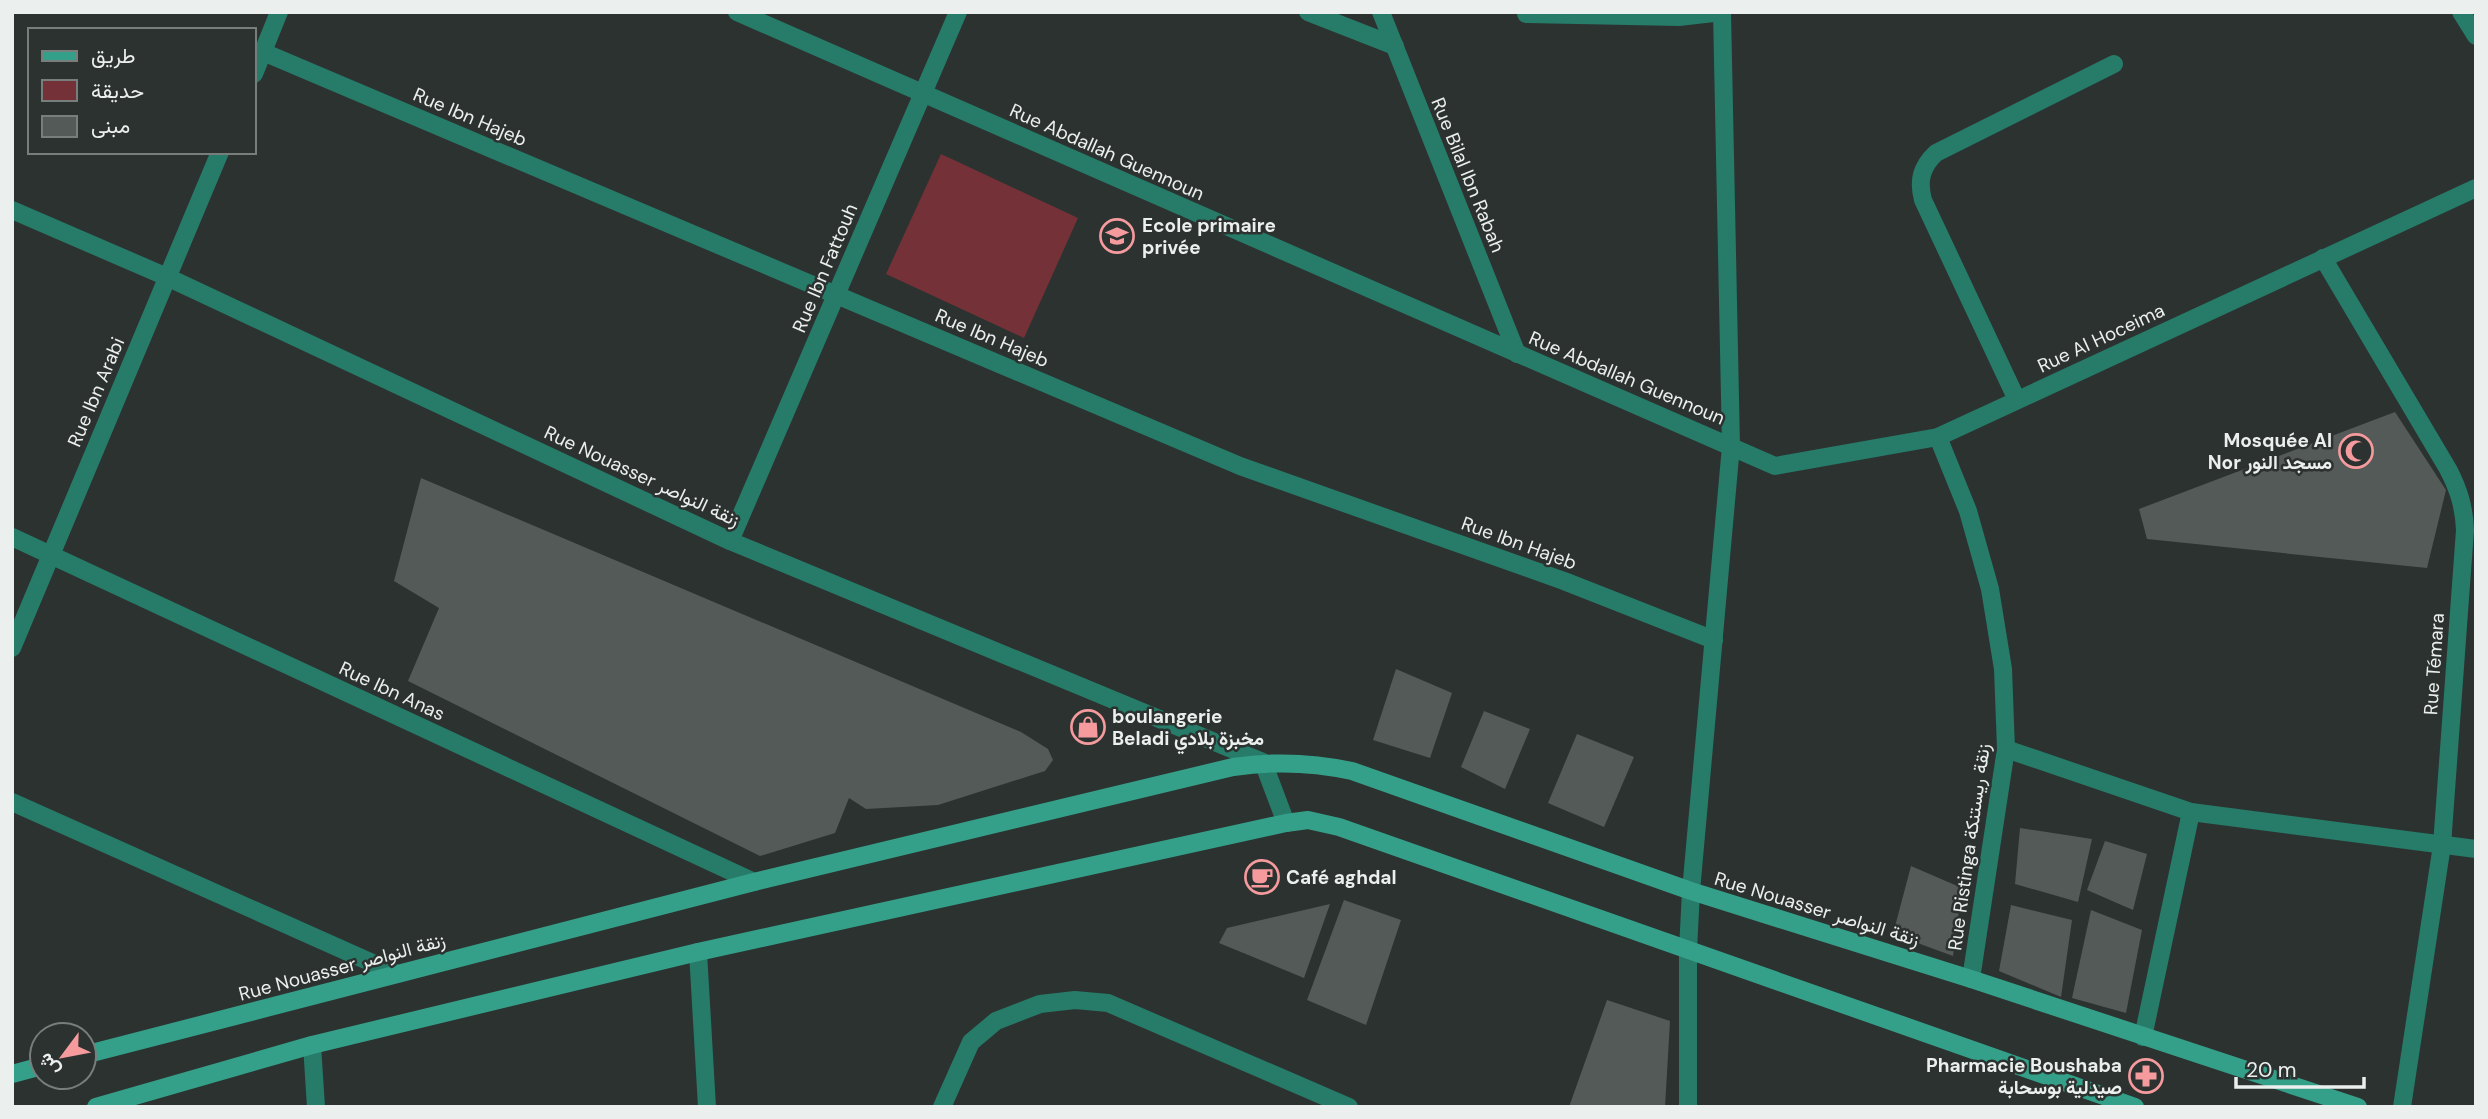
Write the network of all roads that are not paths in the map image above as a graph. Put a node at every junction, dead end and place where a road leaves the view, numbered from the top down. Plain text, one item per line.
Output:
1 (279, 12) edge
2 (737, 12) edge
3 (958, 12) edge
4 (1308, 12) edge
5 (1381, 12) edge
6 (2461, 12) edge
7 (1526, 14) edge
8 (2476, 36) edge
9 (1395, 46) junction
10 (263, 51) junction
11 (2114, 64) dead end
12 (256, 69) edge
13 (923, 94) junction
14 (219, 154) edge
15 (2476, 188) edge
16 (12, 210) edge
17 (2323, 258) junction
18 (167, 277) junction
19 (836, 295) junction
20 (1517, 354) junction
21 (2017, 400) junction
22 (1938, 437) junction
23 (1731, 446) junction
24 (12, 537) edge
25 (730, 541) junction
26 (51, 556) junction
27 (1714, 639) junction
28 (12, 648) edge
29 (2006, 749) junction
30 (1263, 762) junction
31 (12, 802) edge
32 (2191, 812) junction
33 (1286, 823) junction
34 (2442, 845) junction
35 (2476, 849) edge
36 (754, 882) junction
37 (1690, 891) junction
38 (1688, 950) junction
39 (698, 952) junction
40 (397, 974) junction
41 (1971, 979) junction
42 (2143, 1037) junction
43 (313, 1045) junction
44 (98, 1051) edge
45 (96, 1107) edge
46 (316, 1107) edge
47 (706, 1107) edge
48 (942, 1107) edge
49 (1349, 1107) edge
50 (1688, 1107) edge
51 (2134, 1107) edge
52 (2358, 1107) edge
53 (2402, 1107) edge

1 - 10 street
2 - 13 street, Rue Abdallah Guennoun
3 - 13 street, Rue Ibn Fattouh
4 - 9 street
5 - 9 street, Rue Bilal Ibn Rabah
6 - 8 street
7 - 23 street
9 - 20 street, Rue Bilal Ibn Rabah
10 - 12 street
10 - 19 street, Rue Ibn Hajeb
11 - 21 street
13 - 19 street, Rue Ibn Fattouh
13 - 20 street, Rue Abdallah Guennoun
14 - 18 street, Rue Ibn Arabi
15 - 17 street, Rue Al Hoceima
16 - 18 street, Rue Nouasser زنقة النواصر
17 - 21 street, Rue Al Hoceima
17 - 34 street, Rue Témara
18 - 25 street, Rue Nouasser زنقة النواصر
18 - 26 street, Rue Ibn Arabi
19 - 25 street, Rue Ibn Fattouh
19 - 27 street, Rue Ibn Hajeb
20 - 23 street, Rue Abdallah Guennoun
21 - 22 street, Rue Al Hoceima
22 - 23 street, Rue Al Hoceima
22 - 29 street, Rue Ristinga زنقة ريستنكة
23 - 27 street
24 - 26 street, Rue Ibn Anas
25 - 30 street, Rue Nouasser زنقة النواصر
26 - 28 street, Rue Ibn Arabi
26 - 36 street, Rue Ibn Anas
27 - 37 street
29 - 32 street
29 - 41 street, Rue Ristinga زنقة ريستنكة
30 - 33 street
30 - 36 main road, Rue Nouasser زنقة النواصر
30 - 37 main road, Rue Nouasser زنقة النواصر
31 - 40 street
32 - 34 street
32 - 42 street
33 - 38 main road
33 - 39 main road
34 - 35 street
34 - 53 street, Rue Témara
36 - 40 main road, Rue Nouasser زنقة النواصر
37 - 38 street
37 - 41 main road, Rue Nouasser زنقة النواصر
38 - 50 street
38 - 51 main road
39 - 43 main road
39 - 47 street
40 - 44 main road, Rue Nouasser زنقة النواصر
41 - 42 main road, Rue Nouasser زنقة النواصر
42 - 52 main road, Rue Nouasser زنقة النواصر
43 - 45 main road
43 - 46 street
48 - 49 street

